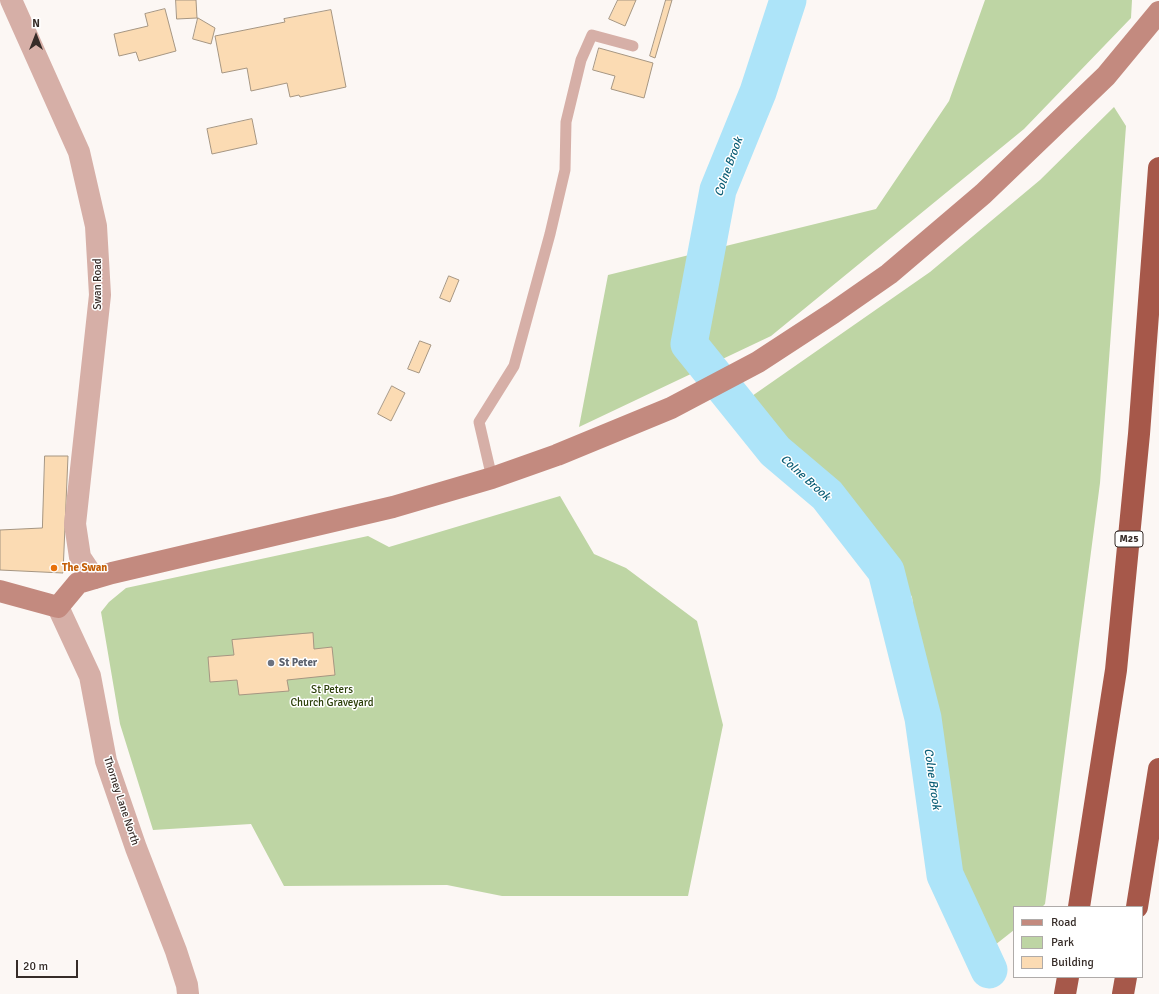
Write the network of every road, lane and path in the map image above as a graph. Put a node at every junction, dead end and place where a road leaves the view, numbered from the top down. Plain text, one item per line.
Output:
1 (11, 0) edge
2 (1159, 12) edge
3 (633, 46) dead end
4 (1159, 168) edge
5 (492, 478) junction
6 (94, 578) junction
7 (0, 591) edge
8 (58, 607) junction
9 (1159, 769) edge
10 (1079, 906) edge
11 (1137, 906) edge
12 (1068, 978) edge
13 (1126, 978) edge
14 (188, 994) edge
15 (1065, 994) edge
16 (1123, 994) edge

1 - 6 street, Swan Road
2 - 5 main road
3 - 5 lane
4 - 10 highway, M25
5 - 6 main road
6 - 8 main road
7 - 8 main road
8 - 14 street, Thorney Lane North
9 - 11 highway
12 - 15 highway
13 - 16 highway

